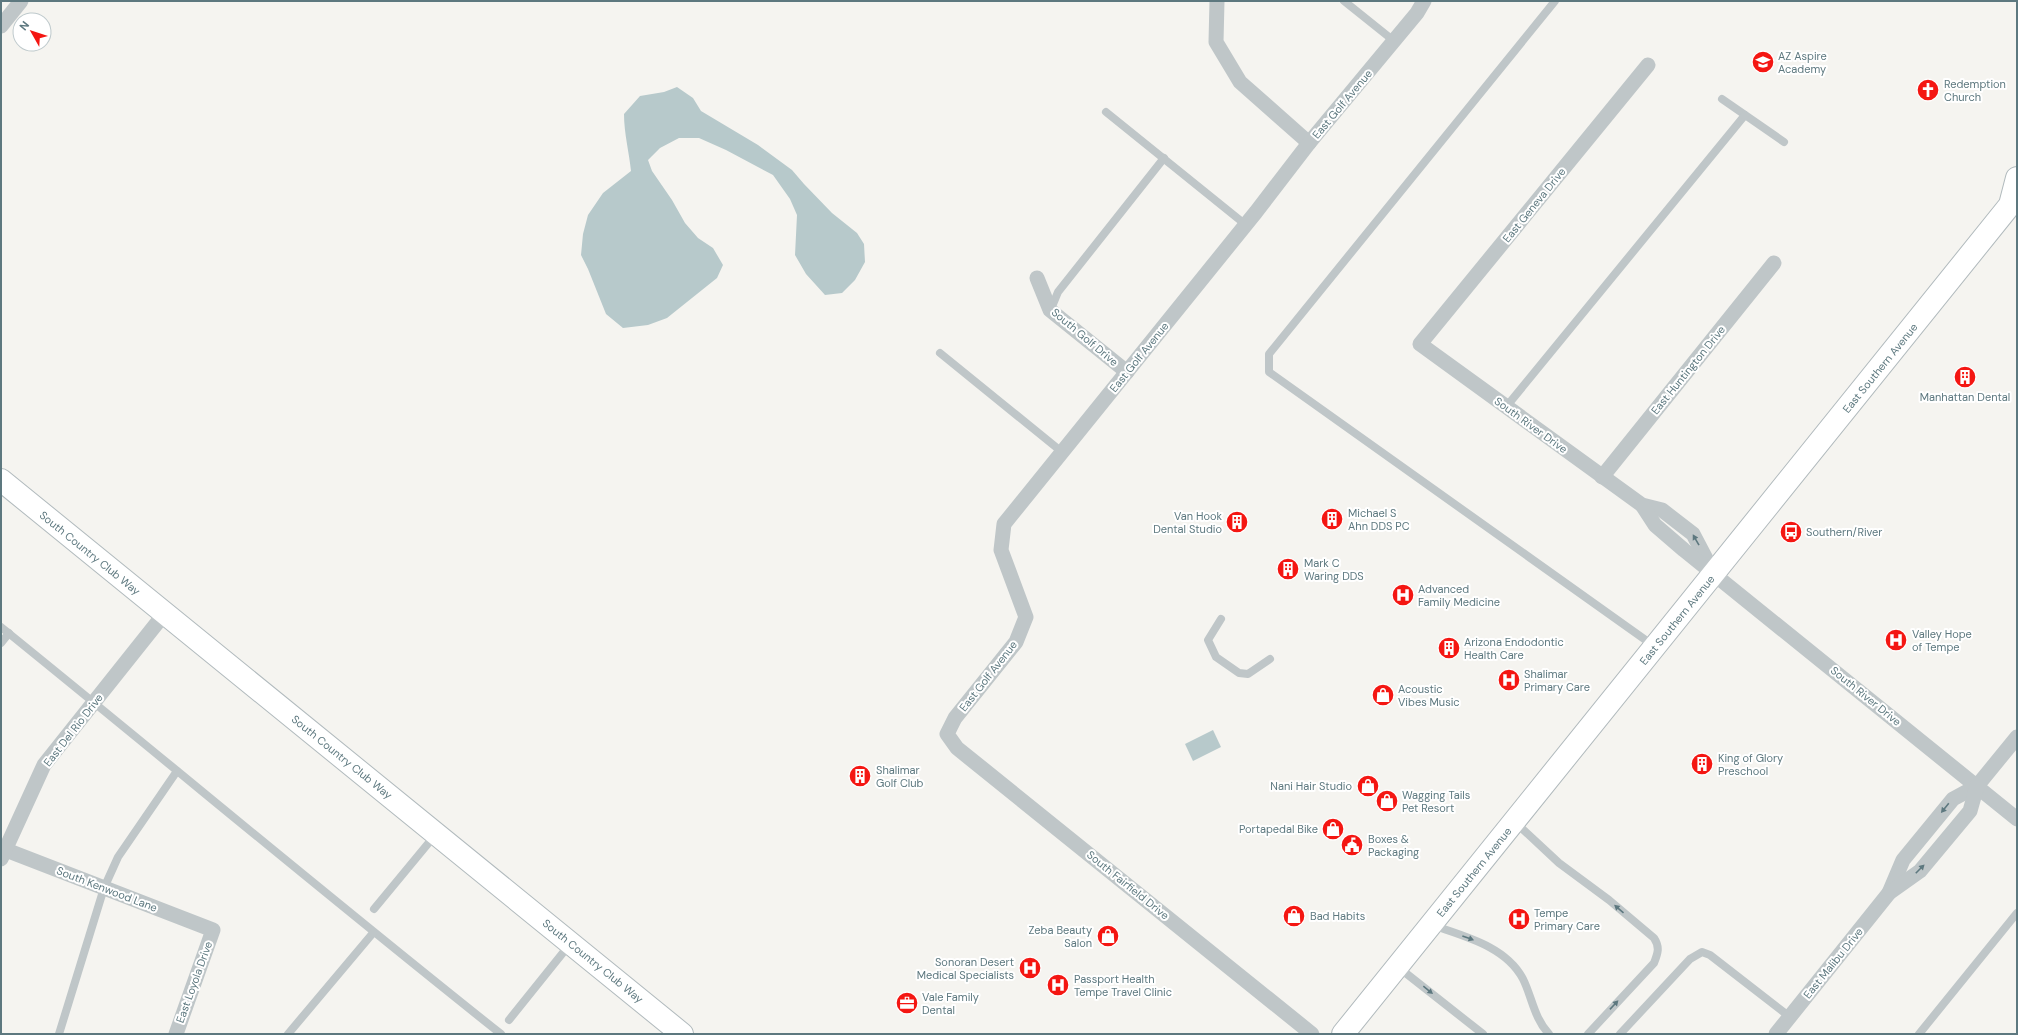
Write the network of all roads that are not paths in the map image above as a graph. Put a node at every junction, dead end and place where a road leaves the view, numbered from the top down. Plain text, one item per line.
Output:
1 (21, 1) edge
2 (1217, 1) edge
3 (1344, 1) edge
4 (1424, 1) edge
5 (1555, 1) edge
6 (1, 26) edge
7 (1394, 41) junction
8 (1648, 65) dead end
9 (1722, 99) dead end
10 (1106, 112) dead end
11 (1745, 115) junction
12 (1784, 142) dead end
13 (1309, 143) junction
14 (1164, 158) junction
15 (2017, 178) edge
16 (2014, 204) edge
17 (1246, 225) junction
18 (1774, 263) dead end
19 (1037, 278) dead end
20 (1050, 310) junction
21 (1420, 344) joint
22 (940, 353) dead end
23 (1127, 372) junction
24 (1506, 407) junction
25 (1062, 452) junction
26 (1602, 476) junction
27 (1, 480) edge
28 (1714, 574) junction
29 (165, 613) junction
30 (1220, 619) dead end
31 (1, 627) edge
32 (9, 633) junction
33 (1, 643) edge
34 (1656, 647) junction
35 (1270, 659) dead end
36 (95, 702) junction
37 (947, 734) joint
38 (2017, 737) edge
39 (177, 771) junction
40 (1977, 786) junction
41 (2017, 819) edge
42 (1514, 822) junction
43 (436, 833) junction
44 (2, 852) edge
45 (104, 888) junction
46 (1889, 893) junction
47 (374, 909) dead end
48 (2017, 913) edge
49 (1431, 925) junction
50 (213, 930) joint
51 (373, 933) junction
52 (571, 943) junction
53 (1398, 966) junction
54 (1790, 1017) junction
55 (509, 1020) dead end
56 (59, 1034) edge
57 (176, 1034) edge
58 (288, 1034) edge
59 (500, 1034) edge
60 (682, 1034) edge
61 (1312, 1034) edge
62 (1343, 1034) edge
63 (1483, 1034) edge
64 (1548, 1034) edge
65 (1588, 1034) edge
66 (1620, 1034) edge
67 (1776, 1034) edge
68 (1919, 1034) edge

1 - 6 street
2 - 13 street
3 - 7 lane
4 - 7 street, East Golf Avenue
5 - 34 lane
7 - 13 street, East Golf Avenue
8 - 21 street, East Geneva Drive
9 - 11 lane
10 - 14 lane
11 - 12 lane
11 - 24 lane
13 - 17 street, East Golf Avenue
14 - 17 lane
14 - 20 lane
15 - 16 main road, East Southern Avenue
16 - 28 main road, East Southern Avenue
17 - 23 street, East Golf Avenue
18 - 26 street, East Huntington Drive
19 - 20 street, South Golf Drive
20 - 23 street, South Golf Drive
21 - 24 street, South River Drive
22 - 25 lane
23 - 25 street, East Golf Avenue
24 - 26 street, South River Drive
25 - 37 street, East Golf Avenue
26 - 28 street, South River Drive
27 - 29 main road, South Country Club Way
28 - 34 main road, East Southern Avenue
28 - 40 street, South River Drive
29 - 36 street, East Del Rio Drive
29 - 43 main road, South Country Club Way
30 - 35 lane
31 - 32 lane
32 - 33 lane
32 - 36 lane
34 - 42 main road, East Southern Avenue
36 - 39 lane
36 - 44 street, East Del Rio Drive
37 - 61 street, South Fairfield Drive
38 - 40 street, East Malibu Drive
39 - 45 lane
39 - 51 lane
40 - 41 street, South River Drive
40 -> 46 street, East Malibu Drive
46 -> 40 street, East Malibu Drive
42 - 49 main road, East Southern Avenue
65 -> 42 lane
43 - 47 lane
43 - 52 main road, South Country Club Way
44 - 45 street, South Kenwood Lane
45 - 50 street, South Kenwood Lane
45 - 56 lane
46 - 54 street, East Malibu Drive
48 - 68 lane
49 - 53 main road, East Southern Avenue
49 -> 64 lane
50 - 57 street, East Loyola Drive
51 - 58 lane
51 - 59 lane
52 - 55 lane
52 - 60 main road, South Country Club Way
53 - 62 main road, East Southern Avenue
53 -> 63 lane
54 - 66 lane
54 - 67 street, East Malibu Drive

